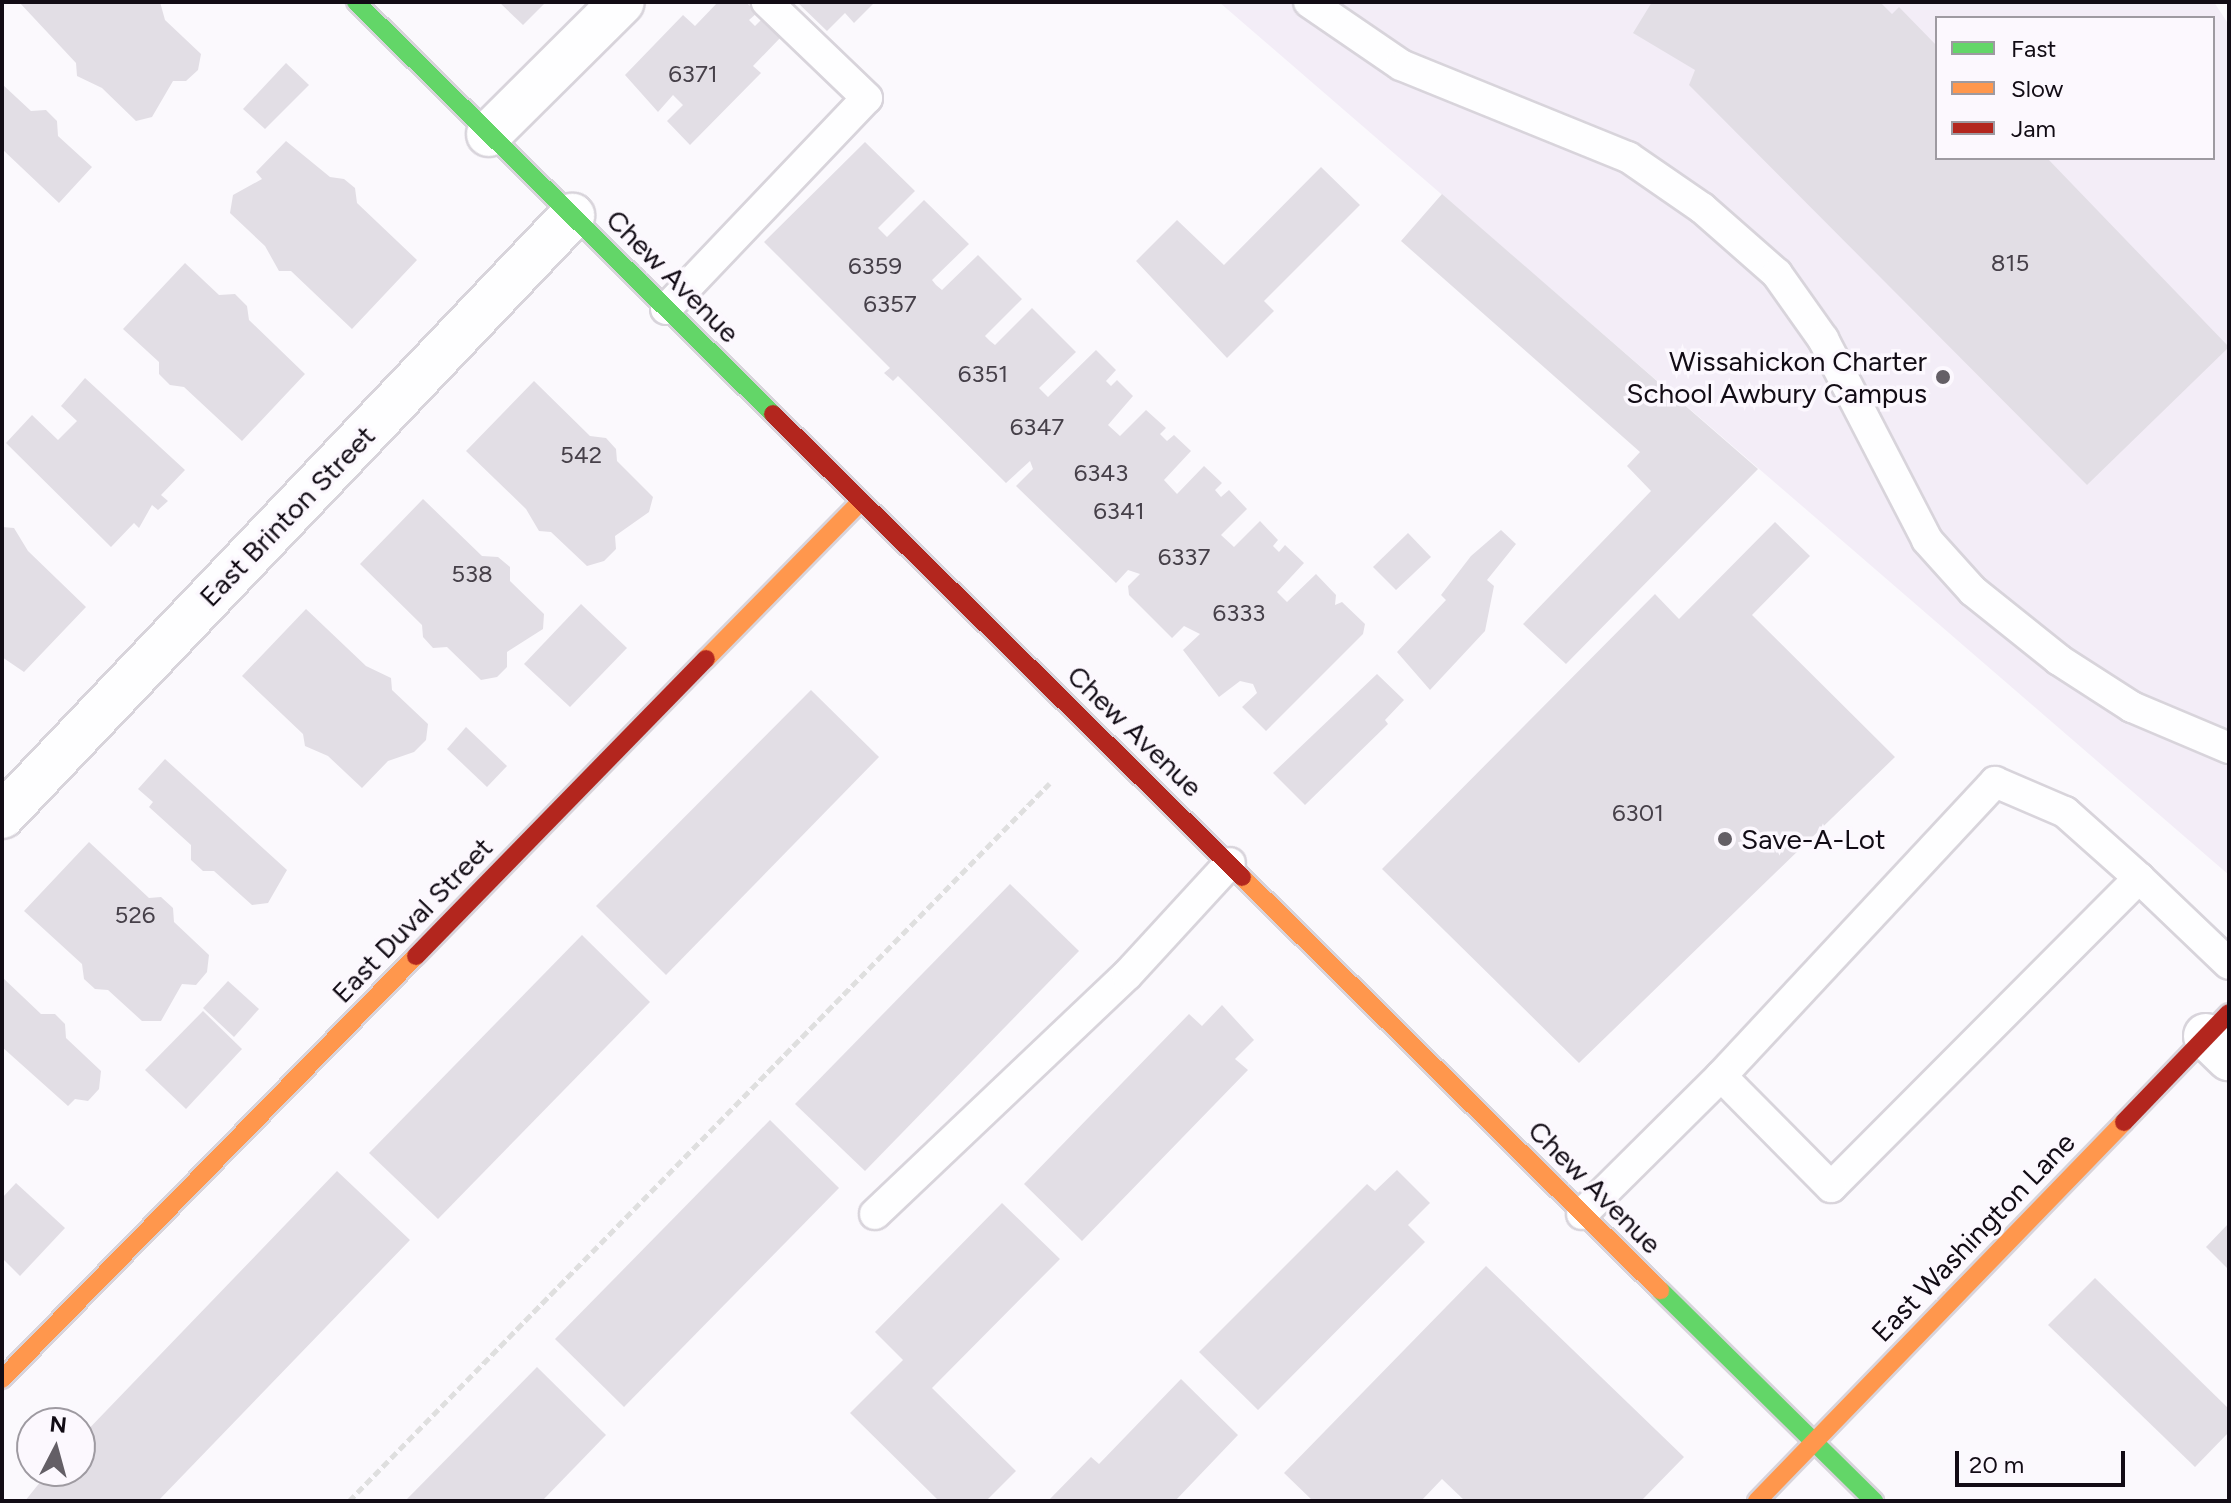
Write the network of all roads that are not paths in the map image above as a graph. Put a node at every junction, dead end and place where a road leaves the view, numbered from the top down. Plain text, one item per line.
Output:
1 (356, 2) edge
2 (622, 2) edge
3 (767, 2) edge
4 (1309, 2) edge
5 (489, 134) junction
6 (572, 216) junction
7 (666, 309) junction
8 (861, 501) junction
9 (2229, 748) edge
10 (2, 816) edge
11 (1230, 863) junction
12 (2139, 878) junction
13 (2229, 964) edge
14 (2221, 1036) edge
15 (1721, 1076) junction
16 (875, 1214) dead end
17 (1582, 1214) junction
18 (2, 1379) edge
19 (1813, 1442) junction
20 (1757, 1501) edge
21 (1874, 1501) edge

1 - 5 street, Chew Avenue
2 - 5 street
3 - 7 lane
4 - 9 lane
5 - 6 street, Chew Avenue
6 - 7 street, Chew Avenue
6 - 10 street, East Brinton Street
7 - 8 street, Chew Avenue
8 - 11 street, Chew Avenue
8 - 18 street, East Duval Street
11 - 16 lane
11 - 17 street, Chew Avenue
12 - 13 lane
12 - 15 lane
12 - 15 lane
14 - 19 street, East Washington Lane
15 - 17 lane
17 - 19 street, Chew Avenue
19 - 20 street, East Washington Lane
19 - 21 street, Chew Avenue

